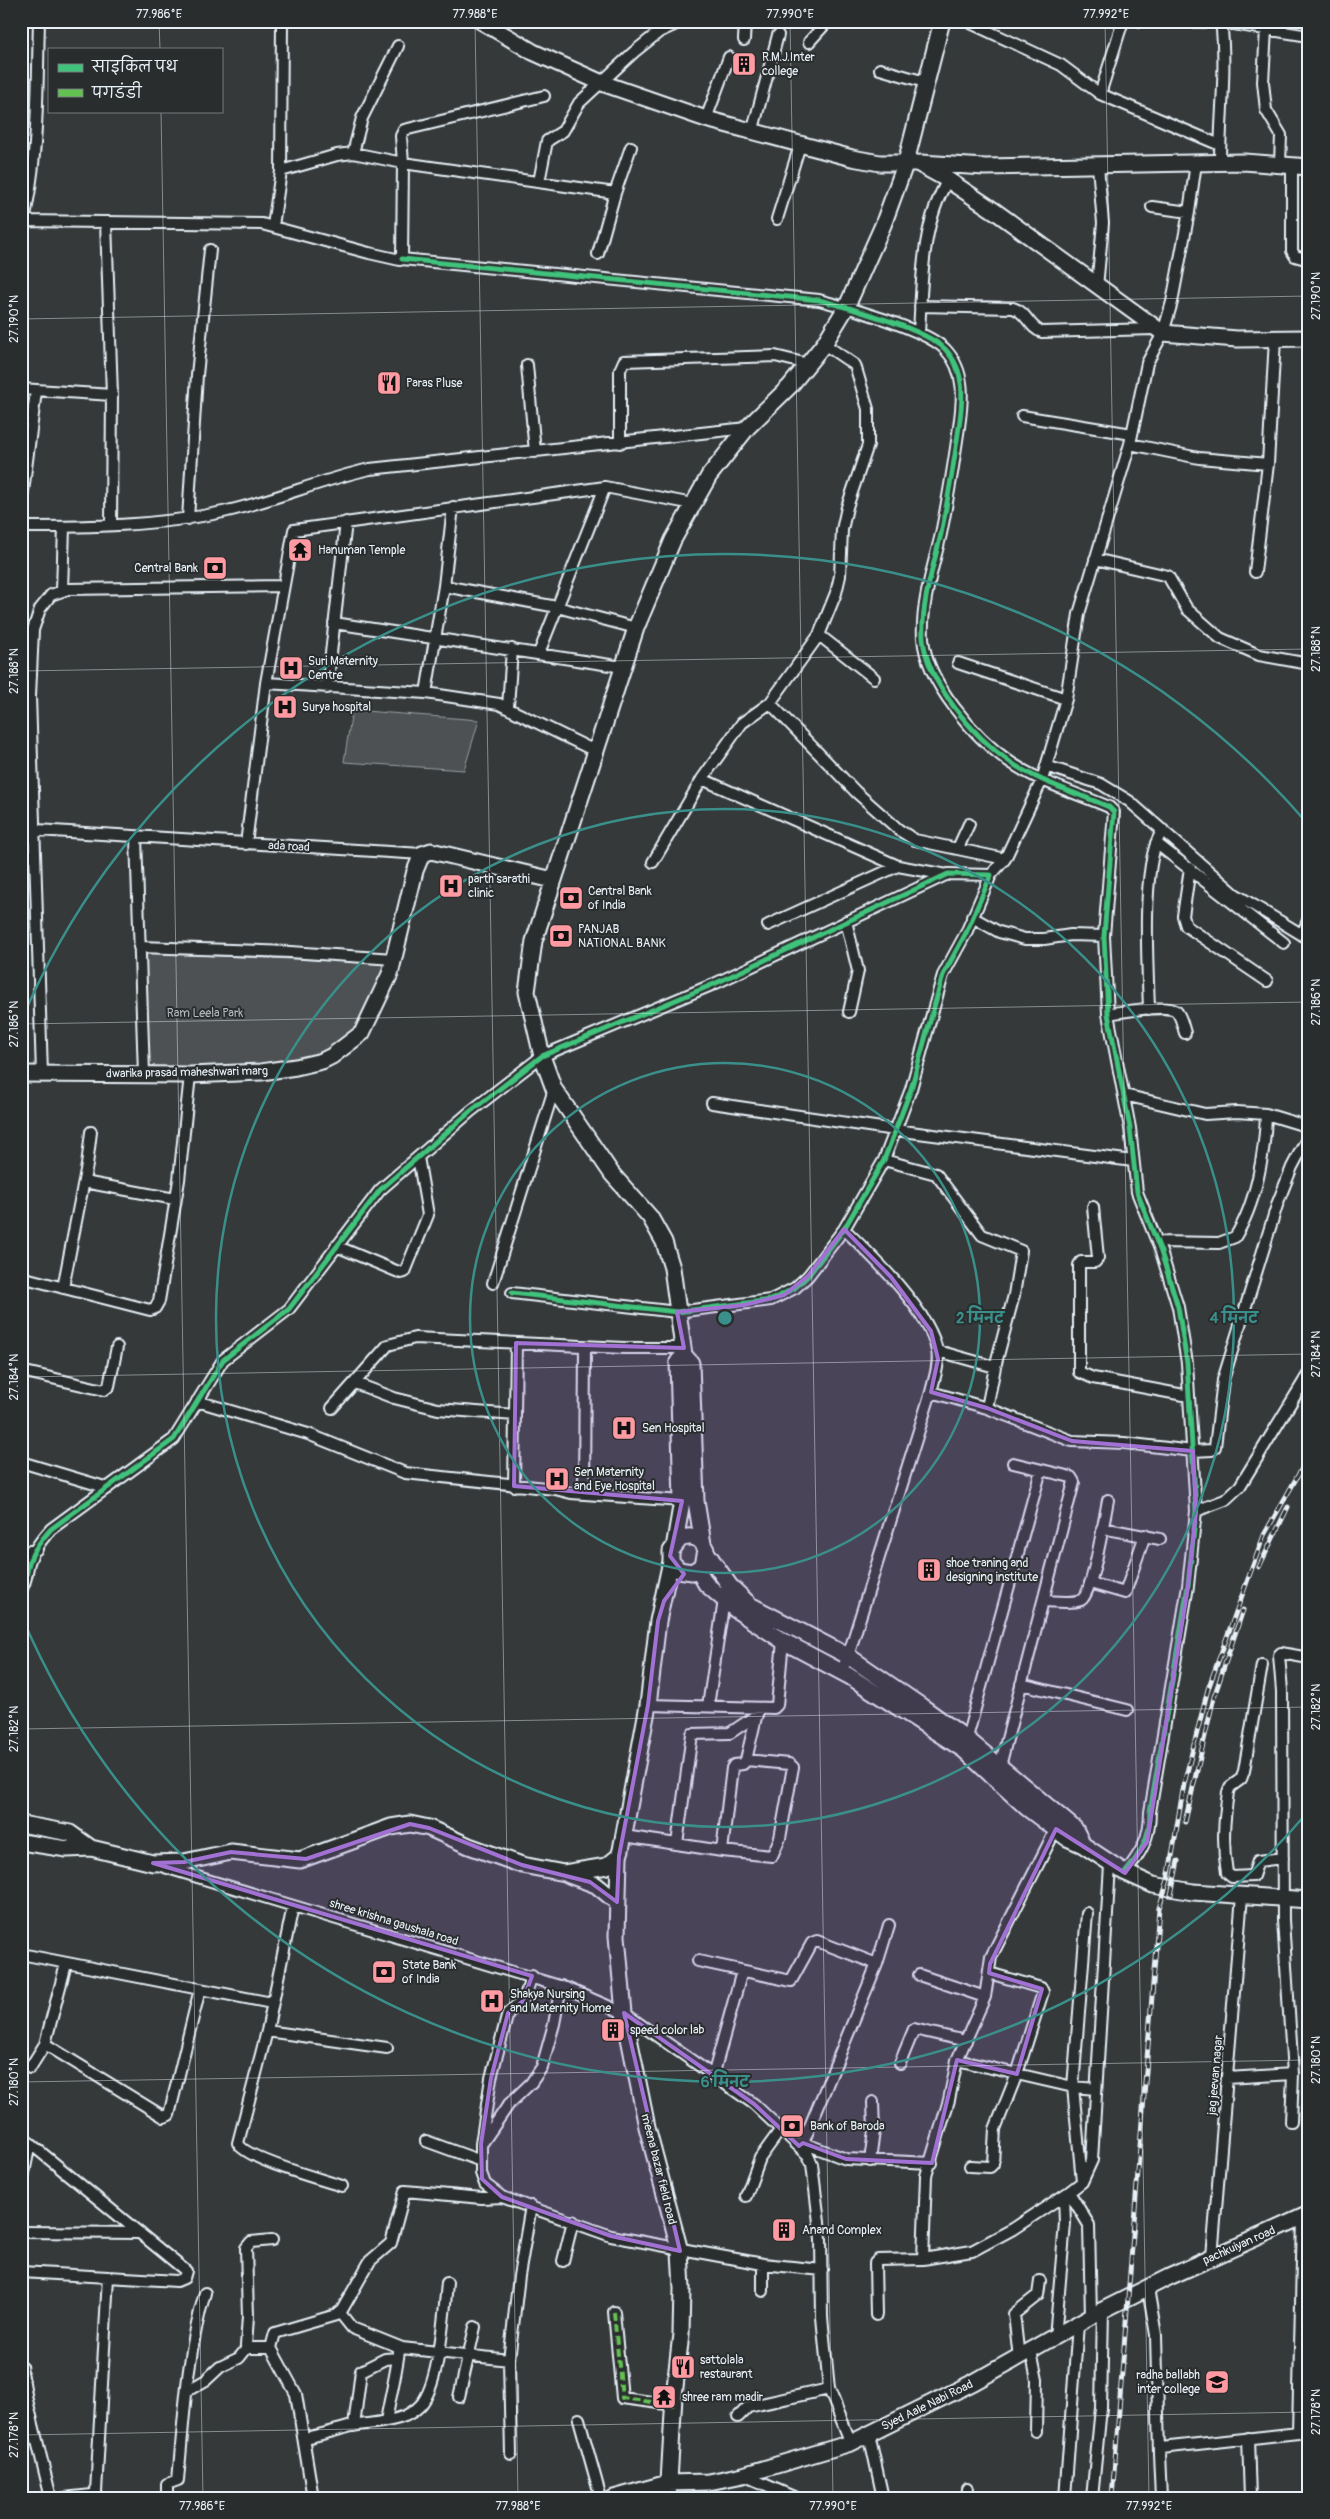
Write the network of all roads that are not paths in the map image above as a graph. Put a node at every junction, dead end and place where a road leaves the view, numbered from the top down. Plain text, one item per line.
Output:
1 (39, 21) edge
2 (282, 21) edge
3 (683, 21) edge
4 (745, 21) edge
5 (832, 21) edge
6 (942, 21) edge
7 (966, 21) edge
8 (1125, 21) edge
9 (1140, 21) edge
10 (486, 22) edge
11 (1221, 22) edge
12 (1266, 29) junction
13 (778, 36) dead end
14 (1309, 36) edge
15 (744, 40) dead end
16 (809, 42) dead end
17 (398, 46) dead end
18 (729, 57) dead end
19 (880, 69) dead end
20 (924, 82) junction
21 (602, 83) junction
22 (1100, 94) junction
23 (544, 96) dead end
24 (706, 119) junction
25 (752, 132) junction
26 (800, 145) junction
27 (1220, 145) junction
28 (631, 147) dead end
29 (353, 153) junction
30 (911, 162) junction
31 (1220, 162) junction
32 (403, 163) junction
33 (1196, 163) junction
34 (1286, 164) junction
35 (1098, 166) junction
36 (1309, 168) edge
37 (280, 172) junction
38 (948, 180) junction
39 (539, 182) junction
40 (614, 193) junction
41 (25, 206) edge
42 (1152, 207) dead end
43 (1190, 212) junction
44 (274, 218) junction
45 (777, 219) dead end
46 (24, 221) junction
47 (106, 222) junction
48 (21, 233) edge
49 (210, 250) dead end
50 (402, 253) junction
51 (598, 254) dead end
52 (1309, 260) edge
53 (1098, 287) junction
54 (847, 306) junction
55 (920, 306) junction
56 (1159, 331) junction
57 (920, 332) junction
58 (1309, 338) edge
59 (1275, 339) junction
60 (824, 344) junction
61 (808, 364) junction
62 (527, 365) dead end
63 (21, 389) edge
64 (36, 391) junction
65 (112, 395) junction
66 (1022, 416) dead end
67 (747, 428) junction
68 (1132, 434) junction
69 (620, 442) junction
70 (1130, 444) junction
71 (535, 452) junction
72 (1268, 464) junction
73 (605, 487) junction
74 (693, 504) junction
75 (21, 507) edge
76 (453, 507) junction
77 (188, 519) junction
78 (346, 522) junction
79 (111, 524) junction
80 (21, 527) edge
81 (64, 527) junction
82 (1095, 558) junction
83 (1255, 572) dead end
84 (282, 586) junction
85 (444, 586) junction
86 (62, 590) junction
87 (557, 606) junction
88 (334, 623) junction
89 (636, 628) junction
90 (819, 635) junction
91 (437, 638) junction
92 (512, 649) junction
93 (539, 653) junction
94 (958, 663) dead end
95 (1309, 664) edge
96 (624, 667) junction
97 (874, 678) dead end
98 (266, 683) junction
99 (327, 688) junction
100 (426, 693) junction
101 (1066, 699) junction
102 (770, 703) junction
103 (508, 707) junction
104 (597, 752) junction
105 (1046, 766) junction
106 (702, 780) junction
107 (1042, 780) junction
108 (969, 824) dead end
109 (21, 829) edge
110 (35, 829) junction
111 (1163, 830) junction
112 (136, 837) junction
113 (1156, 843) junction
114 (246, 844) junction
115 (958, 848) junction
116 (422, 854) junction
117 (1005, 859) junction
118 (653, 862) dead end
119 (898, 866) junction
120 (1190, 868) junction
121 (948, 874) junction
122 (991, 875) junction
123 (553, 880) junction
124 (972, 917) junction
125 (1309, 918) edge
126 (846, 921) junction
127 (768, 925) dead end
128 (1104, 936) junction
129 (1305, 937) edge
130 (1284, 943) dead end
131 (139, 947) junction
132 (394, 959) junction
133 (1267, 981) dead end
134 (1150, 1009) junction
135 (849, 1012) dead end
136 (1108, 1014) junction
137 (1185, 1033) dead end
138 (542, 1056) junction
139 (21, 1074) edge
140 (42, 1074) junction
141 (144, 1074) junction
142 (190, 1075) junction
143 (554, 1089) junction
144 (1124, 1095) junction
145 (712, 1103) dead end
146 (1266, 1114) junction
147 (1309, 1128) edge
148 (895, 1130) junction
149 (91, 1132) dead end
150 (1309, 1134) edge
151 (418, 1157) junction
152 (884, 1160) junction
153 (1133, 1161) junction
154 (84, 1182) junction
155 (176, 1199) junction
156 (1093, 1208) dead end
157 (844, 1229) junction
158 (1156, 1242) junction
159 (336, 1246) junction
160 (21, 1278) edge
161 (493, 1283) dead end
162 (63, 1288) junction
163 (512, 1293) dead end
164 (678, 1312) junction
165 (516, 1343) junction
166 (117, 1347) dead end
167 (585, 1347) junction
168 (938, 1351) junction
169 (684, 1352) junction
170 (995, 1367) junction
171 (21, 1371) edge
172 (1309, 1373) edge
173 (355, 1383) junction
174 (932, 1386) junction
175 (1189, 1396) junction
176 (197, 1401) junction
177 (332, 1408) dead end
178 (987, 1408) junction
179 (515, 1415) junction
180 (1193, 1451) junction
181 (21, 1462) edge
182 (1013, 1463) dead end
183 (1041, 1470) junction
184 (514, 1486) junction
185 (108, 1488) junction
186 (584, 1494) junction
187 (1108, 1500) dead end
188 (682, 1501) junction
189 (1196, 1511) junction
190 (1102, 1528) junction
191 (1145, 1535) junction
192 (1160, 1539) dead end
193 (676, 1542) junction
194 (37, 1549) junction
195 (705, 1549) junction
196 (21, 1552) edge
197 (671, 1561) junction
198 (24, 1568) edge
199 (692, 1571) junction
200 (1090, 1582) junction
201 (21, 1590) edge
202 (724, 1600) junction
203 (664, 1601) junction
204 (1043, 1601) junction
205 (783, 1641) junction
206 (848, 1656) junction
207 (1309, 1658) edge
208 (1262, 1665) dead end
209 (841, 1672) junction
210 (1021, 1684) junction
211 (648, 1705) junction
212 (708, 1706) junction
213 (1128, 1710) dead end
214 (758, 1712) junction
215 (965, 1745) junction
216 (746, 1760) junction
217 (998, 1773) junction
218 (21, 1824) edge
219 (1056, 1829) junction
220 (624, 1836) junction
221 (21, 1842) edge
222 (678, 1844) junction
223 (1084, 1845) junction
224 (91, 1848) junction
225 (722, 1851) junction
226 (619, 1856) junction
227 (1283, 1858) junction
228 (153, 1863) junction
229 (1110, 1865) junction
230 (564, 1873) junction
231 (1126, 1873) junction
232 (1242, 1896) junction
233 (1283, 1897) junction
234 (1309, 1900) edge
235 (617, 1902) junction
236 (293, 1906) junction
237 (1087, 1913) dead end
238 (889, 1925) dead end
239 (21, 1954) edge
240 (698, 1961) dead end
241 (66, 1964) junction
242 (877, 1964) junction
243 (742, 1970) junction
244 (989, 1973) junction
245 (919, 1975) dead end
246 (532, 1976) junction
247 (561, 1986) junction
248 (200, 1989) junction
249 (985, 1998) junction
250 (272, 2003) junction
251 (624, 2013) junction
252 (267, 2031) junction
253 (966, 2041) junction
254 (45, 2044) junction
255 (387, 2048) dead end
256 (958, 2060) junction
257 (900, 2063) dead end
258 (30, 2068) dead end
259 (1017, 2074) junction
260 (1293, 2074) junction
261 (713, 2076) junction
262 (1227, 2078) junction
263 (1073, 2087) junction
264 (1096, 2089) junction
265 (873, 2102) dead end
266 (1291, 2122) dead end
267 (781, 2129) junction
268 (26, 2139) edge
269 (426, 2141) dead end
270 (481, 2144) junction
271 (801, 2144) junction
272 (481, 2161) junction
273 (870, 2161) junction
274 (932, 2163) junction
275 (970, 2166) dead end
276 (1082, 2182) junction
277 (342, 2186) dead end
278 (21, 2188) edge
279 (1066, 2194) junction
280 (746, 2196) dead end
281 (502, 2197) junction
282 (531, 2206) junction
283 (1306, 2215) edge
284 (573, 2221) junction
285 (21, 2232) edge
286 (140, 2233) junction
287 (272, 2240) dead end
288 (680, 2250) junction
289 (1212, 2257) junction
290 (923, 2259) junction
291 (562, 2261) dead end
292 (763, 2264) junction
293 (822, 2270) junction
294 (21, 2272) edge
295 (108, 2277) junction
296 (1169, 2278) joint
297 (1040, 2281) dead end
298 (448, 2283) dead end
299 (1148, 2288) junction
300 (763, 2291) dead end
301 (204, 2292) dead end
302 (614, 2312) dead end
303 (340, 2313) junction
304 (876, 2315) dead end
305 (1091, 2317) junction
306 (475, 2327) dead end
307 (1055, 2338) junction
308 (247, 2348) junction
309 (271, 2348) junction
310 (398, 2353) junction
311 (438, 2353) junction
312 (1025, 2354) junction
313 (468, 2356) junction
314 (509, 2360) junction
315 (21, 2366) edge
316 (829, 2389) junction
317 (186, 2391) junction
318 (459, 2397) dead end
319 (674, 2405) junction
320 (738, 2417) dead end
321 (578, 2419) dead end
322 (386, 2421) junction
323 (354, 2426) junction
324 (1036, 2430) dead end
325 (869, 2434) junction
326 (304, 2438) junction
327 (1248, 2438) junction
328 (851, 2443) junction
329 (1159, 2453) junction
330 (512, 2454) dead end
331 (743, 2476) junction
332 (668, 2490) edge
333 (84, 2497) edge
334 (51, 2498) edge
335 (64, 2498) edge
336 (167, 2498) edge
337 (313, 2498) edge
338 (601, 2498) edge
339 (614, 2498) edge
340 (796, 2498) edge
341 (883, 2498) edge
342 (1065, 2498) edge
343 (1092, 2498) edge
344 (1161, 2498) edge
345 (1250, 2498) edge

1 - 41 street
2 - 37 street
3 - 21 street
4 - 15 street
5 - 16 street
6 - 20 main road
7 - 22 street
8 - 22 street
9 - 11 street
10 - 21 main road
11 - 12 street
11 - 27 street
12 - 14 street
12 - 34 street
13 - 25 street
17 - 29 street
18 - 24 street
19 - 20 street
20 - 30 main road
21 - 24 main road
21 - 39 street
22 - 27 street
23 - 32 street
24 - 25 main road
25 - 26 main road
26 - 30 main road
26 - 45 street
27 - 31 street
28 - 40 street
29 - 32 street
29 - 37 street
30 - 35 main road
30 - 38 main road
30 - 54 main road
31 - 33 main road
31 - 34 main road
32 - 39 street
32 - 50 street
33 - 35 main road
33 - 43 street
34 - 36 main road
34 - 52 street
35 - 53 street
37 - 44 street
38 - 53 main road
38 - 55 street
39 - 40 street
40 - 51 street
41 - 46 street
42 - 43 street
43 - 56 street
44 - 47 street
44 - 50 street
46 - 47 street
46 - 48 street
47 - 65 street
49 - 77 street
50 - 54 street
53 - 56 main road
54 - 57 street
54 - 60 main road
55 - 56 street
55 - 57 street
56 - 59 main road
56 - 68 street
57 - 107 street
58 - 59 main road
59 - 72 street
60 - 61 main road
60 - 90 street
61 - 67 main road
61 - 69 street
62 - 71 street
63 - 64 street
64 - 65 street
64 - 75 street
65 - 79 street
66 - 68 street
67 - 69 street
67 - 74 main road
68 - 70 street
69 - 71 street
70 - 72 street
70 - 82 street
71 - 77 street
72 - 83 street
73 - 74 street
73 - 76 street
73 - 87 street
74 - 89 main road
76 - 78 street
76 - 85 street
77 - 79 street
78 - 84 street
78 - 88 street
79 - 81 street
80 - 81 street
81 - 86 street
82 - 95 street
82 - 101 street
84 - 86 street
84 - 98 street
85 - 87 street
85 - 91 street
86 - 110 street
87 - 89 street
87 - 93 street
88 - 91 street
88 - 99 street
89 - 96 main road
90 - 97 street
90 - 102 street
91 - 92 street
91 - 100 street
92 - 93 street
92 - 103 street
93 - 96 street
94 - 101 street
96 - 104 main road
98 - 99 street
98 - 114 street
99 - 100 street
100 - 103 street
101 - 105 street
102 - 106 street
102 - 115 street
103 - 104 street
104 - 123 main road
105 - 107 street
105 - 111 street
106 - 118 street
106 - 119 street
107 - 117 street
107 - 128 street
108 - 115 street
109 - 110 street, ada road
110 - 112 street, ada road
110 - 140 street
111 - 113 street
111 - 129 street
112 - 114 street, ada road
112 - 131 street
113 - 120 street
113 - 134 street
114 - 116 street, ada road
115 - 117 street
116 - 123 main road, ada road
116 - 132 main road, dwarika prasad maheshwari marg
117 - 122 street
119 - 121 street
119 - 127 street
120 - 130 street
120 - 133 street
121 - 122 street
121 - 126 street
122 - 124 street
123 - 138 main road
124 - 128 street
124 - 148 street
125 - 129 street
126 - 135 street
126 - 138 street
128 - 136 street
131 - 132 street
131 - 141 street
132 - 142 main road, dwarika prasad maheshwari marg
134 - 136 street
134 - 137 street
136 - 144 street
138 - 143 main road
138 - 151 street
139 - 140 main road, dwarika prasad maheshwari marg
140 - 141 main road, dwarika prasad maheshwari marg
141 - 142 main road, dwarika prasad maheshwari marg
142 - 155 street
143 - 161 street
143 - 164 main road
144 - 146 street
144 - 153 street
145 - 148 street
146 - 147 street
146 - 158 street
148 - 152 street
148 - 153 street
149 - 154 street
150 - 180 street
151 - 159 street
151 - 159 street
152 - 157 street
152 - 170 street
153 - 158 street
154 - 155 street
154 - 162 street
155 - 162 street
156 - 175 street
157 - 164 street
157 - 168 street
158 - 175 street
159 - 176 street
160 - 162 street
163 - 164 street
164 - 169 main road
165 - 167 street
165 - 173 street
165 - 179 street
166 - 171 street
167 - 169 street
167 - 186 street
168 - 170 street
168 - 174 street
169 - 188 main road
169 - 195 main road
170 - 178 street
172 - 189 street
173 - 177 street
173 - 179 street
174 - 178 street
174 - 206 street
175 - 180 street
176 - 184 street
176 - 185 street
178 - 180 street
179 - 184 street
180 - 189 street
181 - 185 street
182 - 183 street
183 - 204 street
183 - 215 street
184 - 186 street
185 - 194 street
186 - 188 street
187 - 190 street
188 - 193 main road
189 - 231 street
190 - 191 street
190 - 200 street
191 - 192 street
191 - 200 street
193 - 195 main road
193 - 197 main road
194 - 196 street
194 - 198 street
195 - 199 main road
195 - 206 main road
197 - 199 main road
197 - 203 main road, meena bazar field road
198 - 201 street
199 - 202 main road
199 - 203 main road
200 - 204 street
202 - 205 main road
202 - 212 street
203 - 211 main road, meena bazar field road
204 - 210 street
205 - 209 main road
205 - 214 street
206 - 209 street
206 - 215 main road
207 - 227 street
208 - 227 street
209 - 215 main road
210 - 213 street
210 - 217 street
211 - 212 street
211 - 220 main road, meena bazar field road
212 - 214 street
214 - 216 street
214 - 222 street
215 - 217 main road
216 - 225 street
216 - 225 street
217 - 219 main road
217 - 223 main road
218 - 224 main road
219 - 223 main road
219 - 244 street
220 - 222 street
220 - 226 main road, meena bazar field road
221 - 224 main road
222 - 225 street
223 - 229 main road
224 - 228 main road
226 - 230 main road
226 - 235 main road, meena bazar field road
227 - 233 street
228 - 230 main road
228 - 236 street, shree krishna gaushala road
229 - 231 main road
229 - 264 street
230 - 235 main road
231 - 232 main road
232 - 233 main road
232 - 262 street, jag jeevan nagar
233 - 234 main road
233 - 260 street
235 - 251 main road, meena bazar field road
236 - 246 street, shree krishna gaushala road
236 - 250 street
237 - 263 street
238 - 242 street
239 - 241 street
240 - 243 street
241 - 248 street
241 - 254 street
242 - 243 street
242 - 271 street
243 - 261 street
244 - 249 street
244 - 259 street
245 - 249 street
246 - 247 street, shree krishna gaushala road
246 - 270 street
247 - 251 street, shree krishna gaushala road
247 - 270 street
248 - 250 street
248 - 254 street
249 - 253 street
250 - 252 street
251 - 261 street, shree krishna gaushala road
251 - 288 main road, meena bazar field road
252 - 255 street
252 - 277 street
253 - 256 street
253 - 257 street
254 - 258 street
256 - 259 street
256 - 274 street
259 - 263 street
259 - 275 street
260 - 262 street
260 - 266 street
261 - 267 street, shree krishna gaushala road
262 - 289 street, jag jeevan nagar
263 - 264 street
263 - 276 street
264 - 276 street
265 - 273 street
267 - 271 street, shree krishna gaushala road
267 - 280 street
268 - 278 street
268 - 286 street
269 - 272 street
270 - 272 street
271 - 273 street
271 - 293 street
272 - 281 street
273 - 274 street
274 - 290 street
276 - 279 street
279 - 290 street
279 - 305 street
279 - 307 street
281 - 282 street
281 - 303 street
282 - 284 street
282 - 314 street
283 - 289 main road, pachkuiyan road
283 - 327 street
284 - 288 street
284 - 291 street
285 - 286 street
286 - 295 street
287 - 308 street
288 - 292 street
288 - 319 main road, meena bazar field road
289 - 296 main road, pachkuiyan road
290 - 304 street
292 - 293 street
292 - 300 street
293 - 316 street
294 - 295 street
295 - 333 street
296 - 299 main road, Syed Aale Nabi Road
297 - 312 street
298 - 311 street
299 - 305 main road, Syed Aale Nabi Road
299 - 329 street
301 - 317 street
302 - 319 street
303 - 309 street
303 - 310 street
305 - 307 main road, Syed Aale Nabi Road
305 - 342 street
305 - 343 street
306 - 313 street
307 - 312 main road, Syed Aale Nabi Road
308 - 309 street
308 - 317 street
309 - 326 street
310 - 311 street
310 - 322 street
310 - 323 street
311 - 313 street
311 - 322 street
312 - 324 street
312 - 325 main road, Syed Aale Nabi Road
313 - 314 street
313 - 318 street
314 - 330 street
315 - 334 street
316 - 320 street
316 - 328 street
317 - 336 street
319 - 332 main road, meena bazar field road
321 - 338 street
322 - 323 street
323 - 326 street
325 - 328 main road, Syed Aale Nabi Road
325 - 341 street
326 - 337 street
327 - 329 street
327 - 345 street
328 - 331 main road, Syed Aale Nabi Road
329 - 344 street
331 - 332 main road, Syed Aale Nabi Road
331 - 340 street
332 - 339 main road, Syed Aale Nabi Road
333 - 335 street

